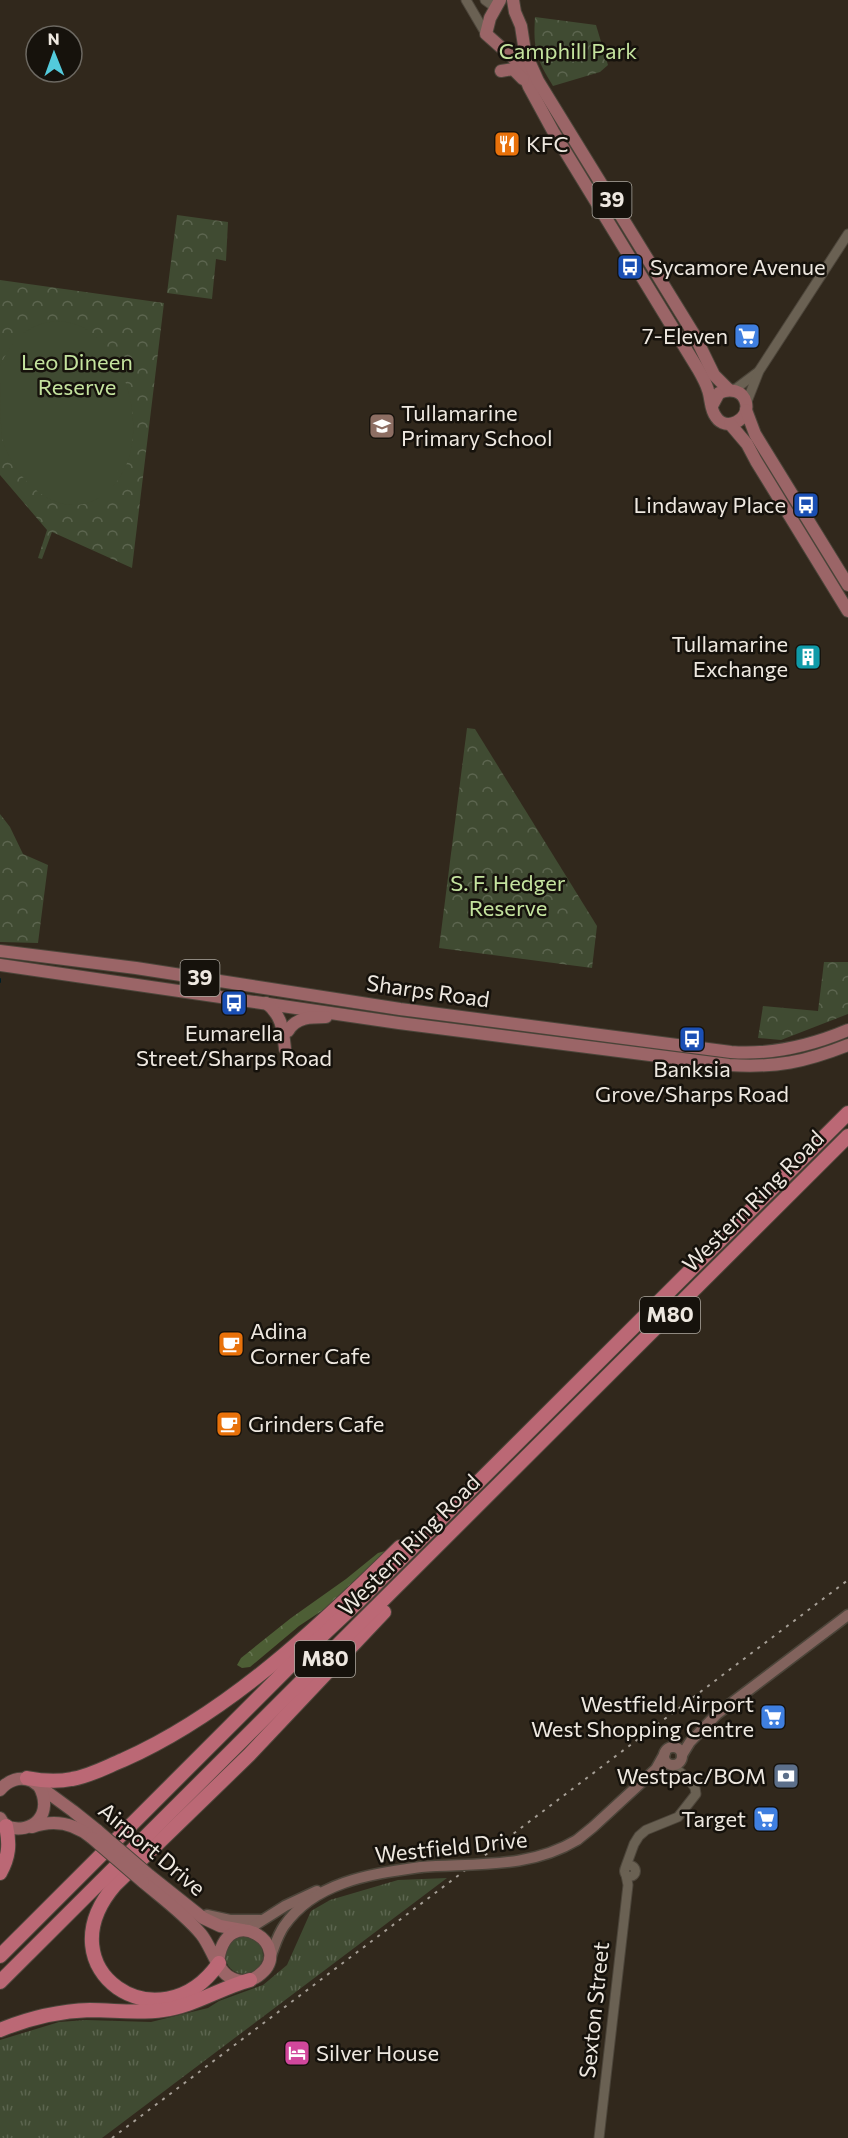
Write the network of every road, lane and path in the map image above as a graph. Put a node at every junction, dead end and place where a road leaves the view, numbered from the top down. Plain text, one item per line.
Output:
1 (466, 0) edge
2 (485, 0) edge
3 (513, 0) edge
4 (498, 4) edge
5 (518, 19) junction
6 (523, 32) junction
7 (486, 34) junction
8 (510, 54) junction
9 (501, 71) dead end
10 (528, 84) junction
11 (631, 232) junction
12 (848, 234) edge
13 (620, 240) junction
14 (759, 371) junction
15 (731, 390) junction
16 (712, 406) junction
17 (746, 407) junction
18 (730, 424) junction
19 (848, 585) edge
20 (848, 611) edge
21 (0, 951) edge
22 (95, 962) junction
23 (0, 965) edge
24 (93, 977) junction
25 (266, 1002) junction
26 (368, 1004) junction
27 (357, 1016) junction
28 (399, 1023) junction
29 (848, 1030) edge
30 (288, 1031) dead end
31 (848, 1046) edge
32 (285, 1049) dead end
33 (848, 1113) edge
34 (848, 1136) edge
35 (509, 1452) junction
36 (491, 1493) junction
37 (848, 1615) edge
38 (690, 1742) junction
39 (668, 1750) junction
40 (682, 1757) junction
41 (671, 1765) junction
42 (656, 1768) junction
43 (689, 1779) junction
44 (33, 1782) junction
45 (0, 1790) edge
46 (3, 1824) edge
47 (32, 1827) junction
48 (95, 1835) junction
49 (0, 1873) edge
50 (146, 1878) junction
51 (329, 1889) junction
52 (192, 1910) junction
53 (263, 1919) junction
54 (246, 1930) junction
55 (0, 1956) edge
56 (269, 1960) junction
57 (218, 1963) junction
58 (250, 1980) junction
59 (0, 1982) edge
60 (0, 2030) edge
61 (599, 2138) edge

1 - 7 street
2 - 4 street
3 - 5 main road, 39
4 - 5 main road
4 - 7 main road
5 - 6 main road, 39
6 - 8 main road
6 - 11 main road, 39
7 - 8 main road, 39
8 - 10 main road, 39
9 - 10 main road
10 - 13 main road, 39
11 - 13 main road
11 - 15 main road, 39
12 - 14 street
13 - 16 main road, 39
14 - 15 street
14 - 17 street
15 - 16 main road
15 - 17 main road, 39
16 - 18 main road, 39
17 - 18 main road
17 - 19 main road, 39
18 - 20 main road, 39
21 - 22 main road, Sharps Road / 39
22 - 24 main road
22 - 26 main road, Sharps Road / 39
23 - 24 main road, Sharps Road / 39
24 - 25 main road, Sharps Road / 39
25 - 27 main road, Sharps Road / 39
25 - 32 main road
26 - 28 main road
26 - 29 main road, Sharps Road / 39
27 - 28 main road, Sharps Road / 39
27 - 30 main road
28 - 31 main road, Sharps Road / 39
33 - 35 highway, Western Ring Road / M80
34 - 36 highway, Western Ring Road / M80
35 - 44 highway
35 - 55 highway, Western Ring Road / M80
36 - 57 highway
36 - 59 highway, Western Ring Road / M80
37 - 38 main road
38 - 39 main road
38 - 40 main road
39 - 40 main road
39 - 41 main road
39 - 42 main road, Westfield Drive
40 - 41 main road
40 - 43 street, Sexton Street
41 - 42 main road
41 - 43 street
42 - 51 main road, Westfield Drive, bridge
43 - 61 street, Sexton Street
44 - 45 main road
44 - 47 main road
44 - 48 main road, Airport Drive
46 - 47 main road, Airport Drive
46 - 49 highway
47 - 48 main road, Airport Drive
48 - 50 main road, Airport Drive, bridge
50 - 52 main road, Airport Drive
50 - 57 main road, Airport Drive
51 - 53 main road, Westfield Drive
51 - 56 main road, Westfield Drive
52 - 53 main road
52 - 54 main road, Airport Drive
53 - 54 main road, Westfield Drive
54 - 56 main road
54 - 57 main road
56 - 58 main road
57 - 58 main road
58 - 60 highway

